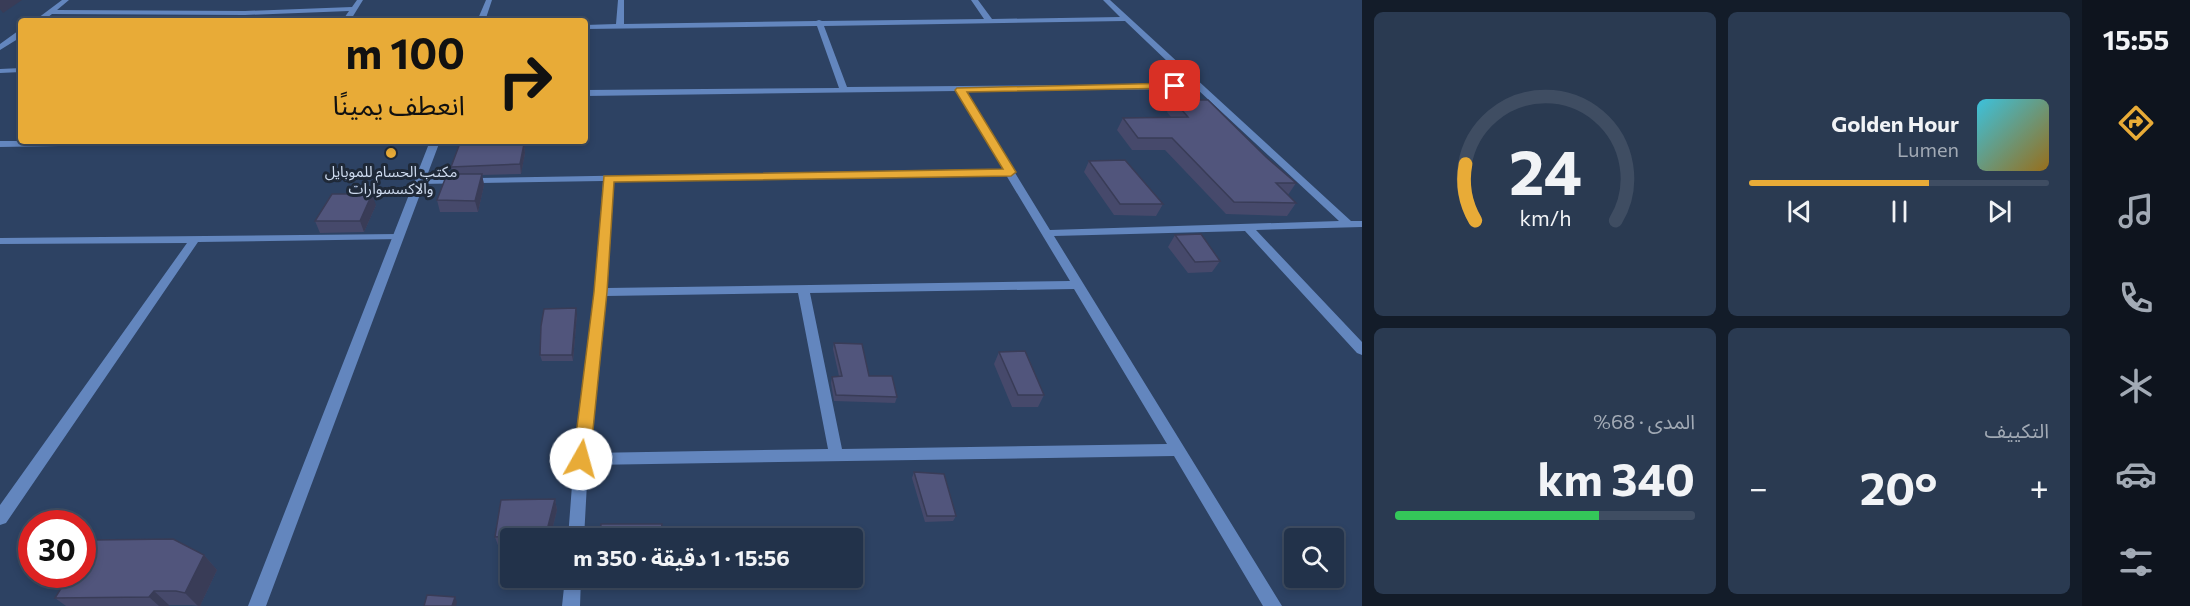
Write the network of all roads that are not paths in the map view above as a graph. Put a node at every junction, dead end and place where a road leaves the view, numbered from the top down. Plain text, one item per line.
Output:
1 (66, 0) edge
2 (360, 0) edge
3 (489, 0) edge
4 (621, 0) edge
5 (974, 0) edge
6 (1106, 0) edge
7 (354, 9) junction
8 (50, 12) junction
9 (223, 12) junction
10 (42, 18) edge
11 (217, 18) edge
12 (348, 18) edge
13 (482, 18) edge
14 (988, 19) junction
15 (1126, 19) junction
16 (819, 22) junction
17 (588, 27) edge
18 (620, 27) junction
19 (18, 35) edge
20 (0, 48) edge
21 (18, 70) edge
22 (0, 71) edge
23 (1199, 86) junction
24 (960, 90) junction
25 (844, 91) junction
26 (588, 93) edge
27 (0, 144) edge
28 (18, 144) edge
29 (434, 144) edge
30 (1011, 172) junction
31 (608, 178) junction
32 (420, 181) junction
33 (1348, 224) junction
34 (1362, 224) edge
35 (1248, 228) junction
36 (1047, 233) junction
37 (398, 237) junction
38 (196, 238) junction
39 (1, 242) edge
40 (1079, 285) junction
41 (803, 289) junction
42 (601, 292) junction
43 (1362, 350) edge
44 (1178, 450) junction
45 (836, 456) junction
46 (581, 459) junction
47 (0, 518) edge
48 (577, 528) edge
49 (572, 588) edge
50 (257, 606) edge
51 (571, 606) edge
52 (1273, 606) edge

1 - 8 street
2 - 7 street
3 - 13 street
4 - 18 street
5 - 14 street
6 - 15 street
7 - 9 street
7 - 12 street
8 - 9 street
8 - 10 street
9 - 11 street
14 - 15 street
14 - 16 street
15 - 23 street
16 - 18 street
16 - 25 street
17 - 18 street
19 - 20 street
21 - 22 street
23 - 24 street
23 - 33 street
24 - 25 street
24 - 30 street
25 - 26 street
27 - 28 street
29 - 32 street
30 - 31 street
30 - 36 street
31 - 32 street
31 - 42 street
32 - 37 street
33 - 34 street
33 - 35 street
35 - 36 street
35 - 43 street
36 - 40 street
37 - 38 street
37 - 50 street
38 - 39 street
38 - 47 street
40 - 41 street
40 - 44 street
41 - 42 street
41 - 45 street
42 - 46 street
44 - 45 street
44 - 52 street
45 - 46 street
46 - 48 street
49 - 51 street

